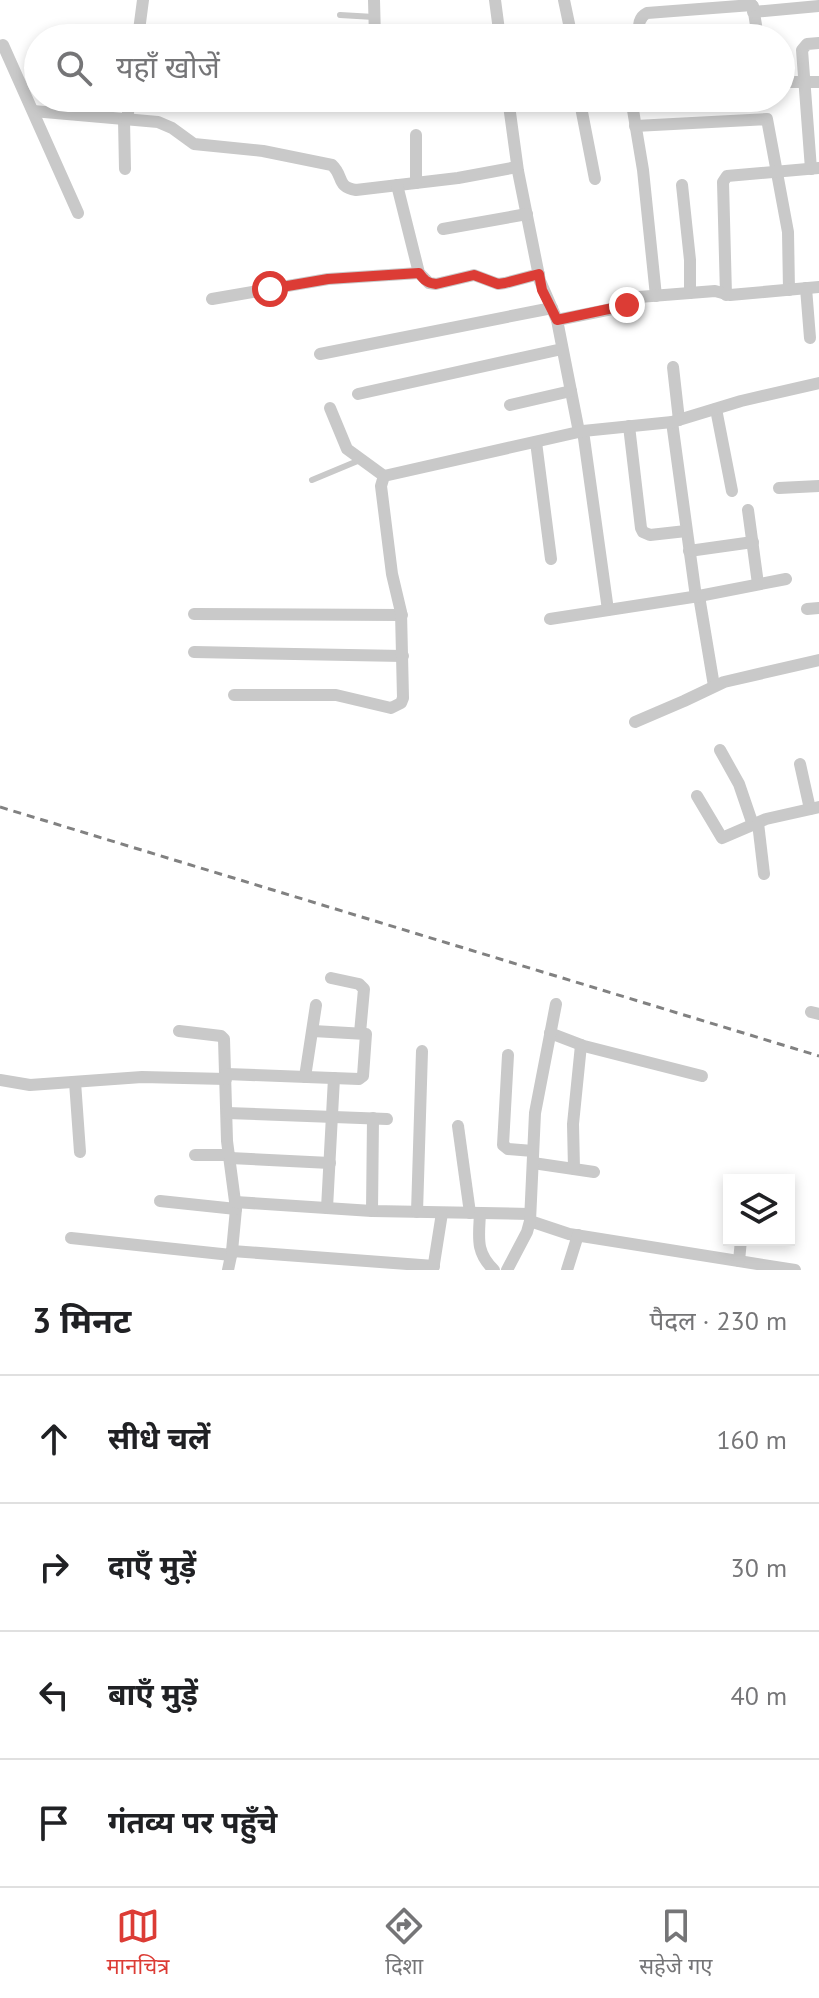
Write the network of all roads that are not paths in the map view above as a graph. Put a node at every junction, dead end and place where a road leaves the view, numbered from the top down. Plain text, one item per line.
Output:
1 (143, 0) edge
2 (374, 0) edge
3 (495, 0) edge
4 (564, 0) edge
5 (752, 6) edge
6 (819, 6) edge
7 (340, 15) dead end
8 (374, 17) junction
9 (140, 24) edge
10 (374, 24) edge
11 (498, 24) edge
12 (569, 24) edge
13 (639, 24) edge
14 (819, 43) edge
15 (3, 45) dead end
16 (819, 82) edge
17 (795, 83) edge
18 (803, 83) junction
19 (24, 91) edge
20 (33, 112) edge
21 (43, 112) edge
22 (127, 112) edge
23 (510, 112) edge
24 (586, 112) edge
25 (633, 112) edge
26 (126, 120) junction
27 (635, 126) junction
28 (416, 135) dead end
29 (517, 167) junction
30 (125, 169) dead end
31 (815, 169) edge
32 (777, 171) junction
33 (595, 179) dead end
34 (416, 183) junction
35 (397, 185) junction
36 (682, 185) dead end
37 (78, 213) dead end
38 (527, 214) junction
39 (443, 229) dead end
40 (419, 273) junction
41 (539, 274) junction
42 (813, 288) edge
43 (789, 290) junction
44 (690, 293) junction
45 (726, 295) junction
46 (656, 296) junction
47 (212, 299) dead end
48 (554, 314) junction
49 (810, 338) dead end
50 (562, 349) junction
51 (320, 354) dead end
52 (673, 367) dead end
53 (819, 383) edge
54 (571, 391) junction
55 (358, 394) dead end
56 (510, 405) dead end
57 (330, 408) dead end
58 (716, 409) junction
59 (675, 421) junction
60 (629, 426) junction
61 (581, 432) junction
62 (536, 442) junction
63 (360, 460) junction
64 (384, 476) junction
65 (312, 480) dead end
66 (819, 486) edge
67 (779, 488) dead end
68 (732, 491) dead end
69 (748, 510) dead end
70 (686, 531) junction
71 (753, 542) junction
72 (689, 551) junction
73 (551, 559) dead end
74 (786, 579) dead end
75 (758, 584) junction
76 (697, 596) junction
77 (608, 610) junction
78 (194, 614) dead end
79 (402, 615) junction
80 (550, 619) dead end
81 (194, 652) dead end
82 (403, 656) junction
83 (819, 660) edge
84 (714, 686) junction
85 (234, 695) dead end
86 (635, 722) dead end
87 (720, 750) dead end
88 (800, 764) dead end
89 (697, 796) dead end
90 (814, 808) edge
91 (755, 824) junction
92 (764, 874) dead end
93 (331, 978) dead end
94 (556, 1004) dead end
95 (316, 1005) dead end
96 (179, 1031) dead end
97 (313, 1031) junction
98 (360, 1033) junction
99 (550, 1033) junction
100 (581, 1045) junction
101 (422, 1051) dead end
102 (508, 1055) dead end
103 (226, 1076) junction
104 (702, 1076) dead end
105 (305, 1077) junction
106 (334, 1078) junction
107 (0, 1080) edge
108 (75, 1082) junction
109 (227, 1113) junction
110 (333, 1117) junction
111 (458, 1126) dead end
112 (80, 1152) dead end
113 (195, 1155) dead end
114 (229, 1157) junction
115 (533, 1157) junction
116 (330, 1163) junction
117 (574, 1169) junction
118 (594, 1172) dead end
119 (160, 1201) dead end
120 (235, 1206) junction
121 (327, 1208) junction
122 (372, 1211) junction
123 (417, 1212) junction
124 (442, 1213) junction
125 (475, 1213) junction
126 (530, 1217) junction
127 (578, 1235) junction
128 (71, 1238) dead end
129 (740, 1246) edge
130 (232, 1253) junction
131 (739, 1261) junction
132 (434, 1268) edge
133 (228, 1270) edge
134 (494, 1270) edge
135 (507, 1270) edge
136 (567, 1270) edge
137 (795, 1270) edge

1 - 9 street
2 - 8 street
3 - 11 street
4 - 12 street
5 - 6 street
5 - 13 street
7 - 8 lane
8 - 10 street
14 - 18 street
15 - 19 street
16 - 18 street
17 - 18 street
18 - 31 street
20 - 37 street
21 - 26 street
22 - 26 street
23 - 29 street
24 - 33 street
25 - 27 street
26 - 30 street
26 - 35 street
27 - 32 street
27 - 46 street
28 - 34 street
29 - 34 street
29 - 38 street
31 - 32 street
32 - 43 street
32 - 45 street
34 - 35 street
35 - 40 street
36 - 44 street
38 - 39 street
38 - 41 street
40 - 41 street
40 - 47 street
41 - 48 street
42 - 43 street
42 - 49 street
43 - 45 street
44 - 45 street
44 - 46 street
46 - 48 street
48 - 50 street
48 - 51 street
50 - 54 street
50 - 55 street
52 - 59 street
53 - 58 street
54 - 56 street
54 - 61 street
57 - 63 street
58 - 59 street
58 - 68 street
59 - 60 street
59 - 70 street
60 - 61 street
60 - 70 street
61 - 62 street
61 - 77 street
62 - 64 street
62 - 73 street
63 - 64 street
63 - 65 lane
64 - 79 street
66 - 67 street
69 - 71 street
70 - 72 street
71 - 72 street
71 - 75 street
72 - 76 street
74 - 75 street
75 - 76 street
76 - 77 street
76 - 84 street
77 - 80 street
78 - 79 street
79 - 82 street
81 - 82 street
82 - 85 street
83 - 84 street
84 - 86 street
87 - 91 street
88 - 90 street
89 - 91 street
90 - 91 street
91 - 92 street
93 - 98 street
94 - 99 street
95 - 97 street
96 - 103 street
97 - 98 street
97 - 105 street
98 - 106 street
99 - 100 street
99 - 115 street
100 - 104 street
100 - 117 street
101 - 123 street
102 - 115 street
103 - 105 street
103 - 108 street
103 - 109 street
105 - 106 street
106 - 110 street
107 - 108 street
108 - 112 street
109 - 110 street
109 - 114 street
110 - 116 street
110 - 122 street
111 - 125 street
113 - 114 street
114 - 116 street
114 - 120 street
115 - 117 street
115 - 126 street
116 - 121 street
117 - 118 street
119 - 120 street
120 - 121 street
120 - 130 street
121 - 122 street
122 - 123 street
123 - 124 street
124 - 125 street
124 - 132 street
125 - 126 street
125 - 134 street
126 - 127 street
126 - 135 street
127 - 131 street
127 - 136 street
128 - 130 street
129 - 131 street
130 - 132 street
130 - 133 street
131 - 137 street

